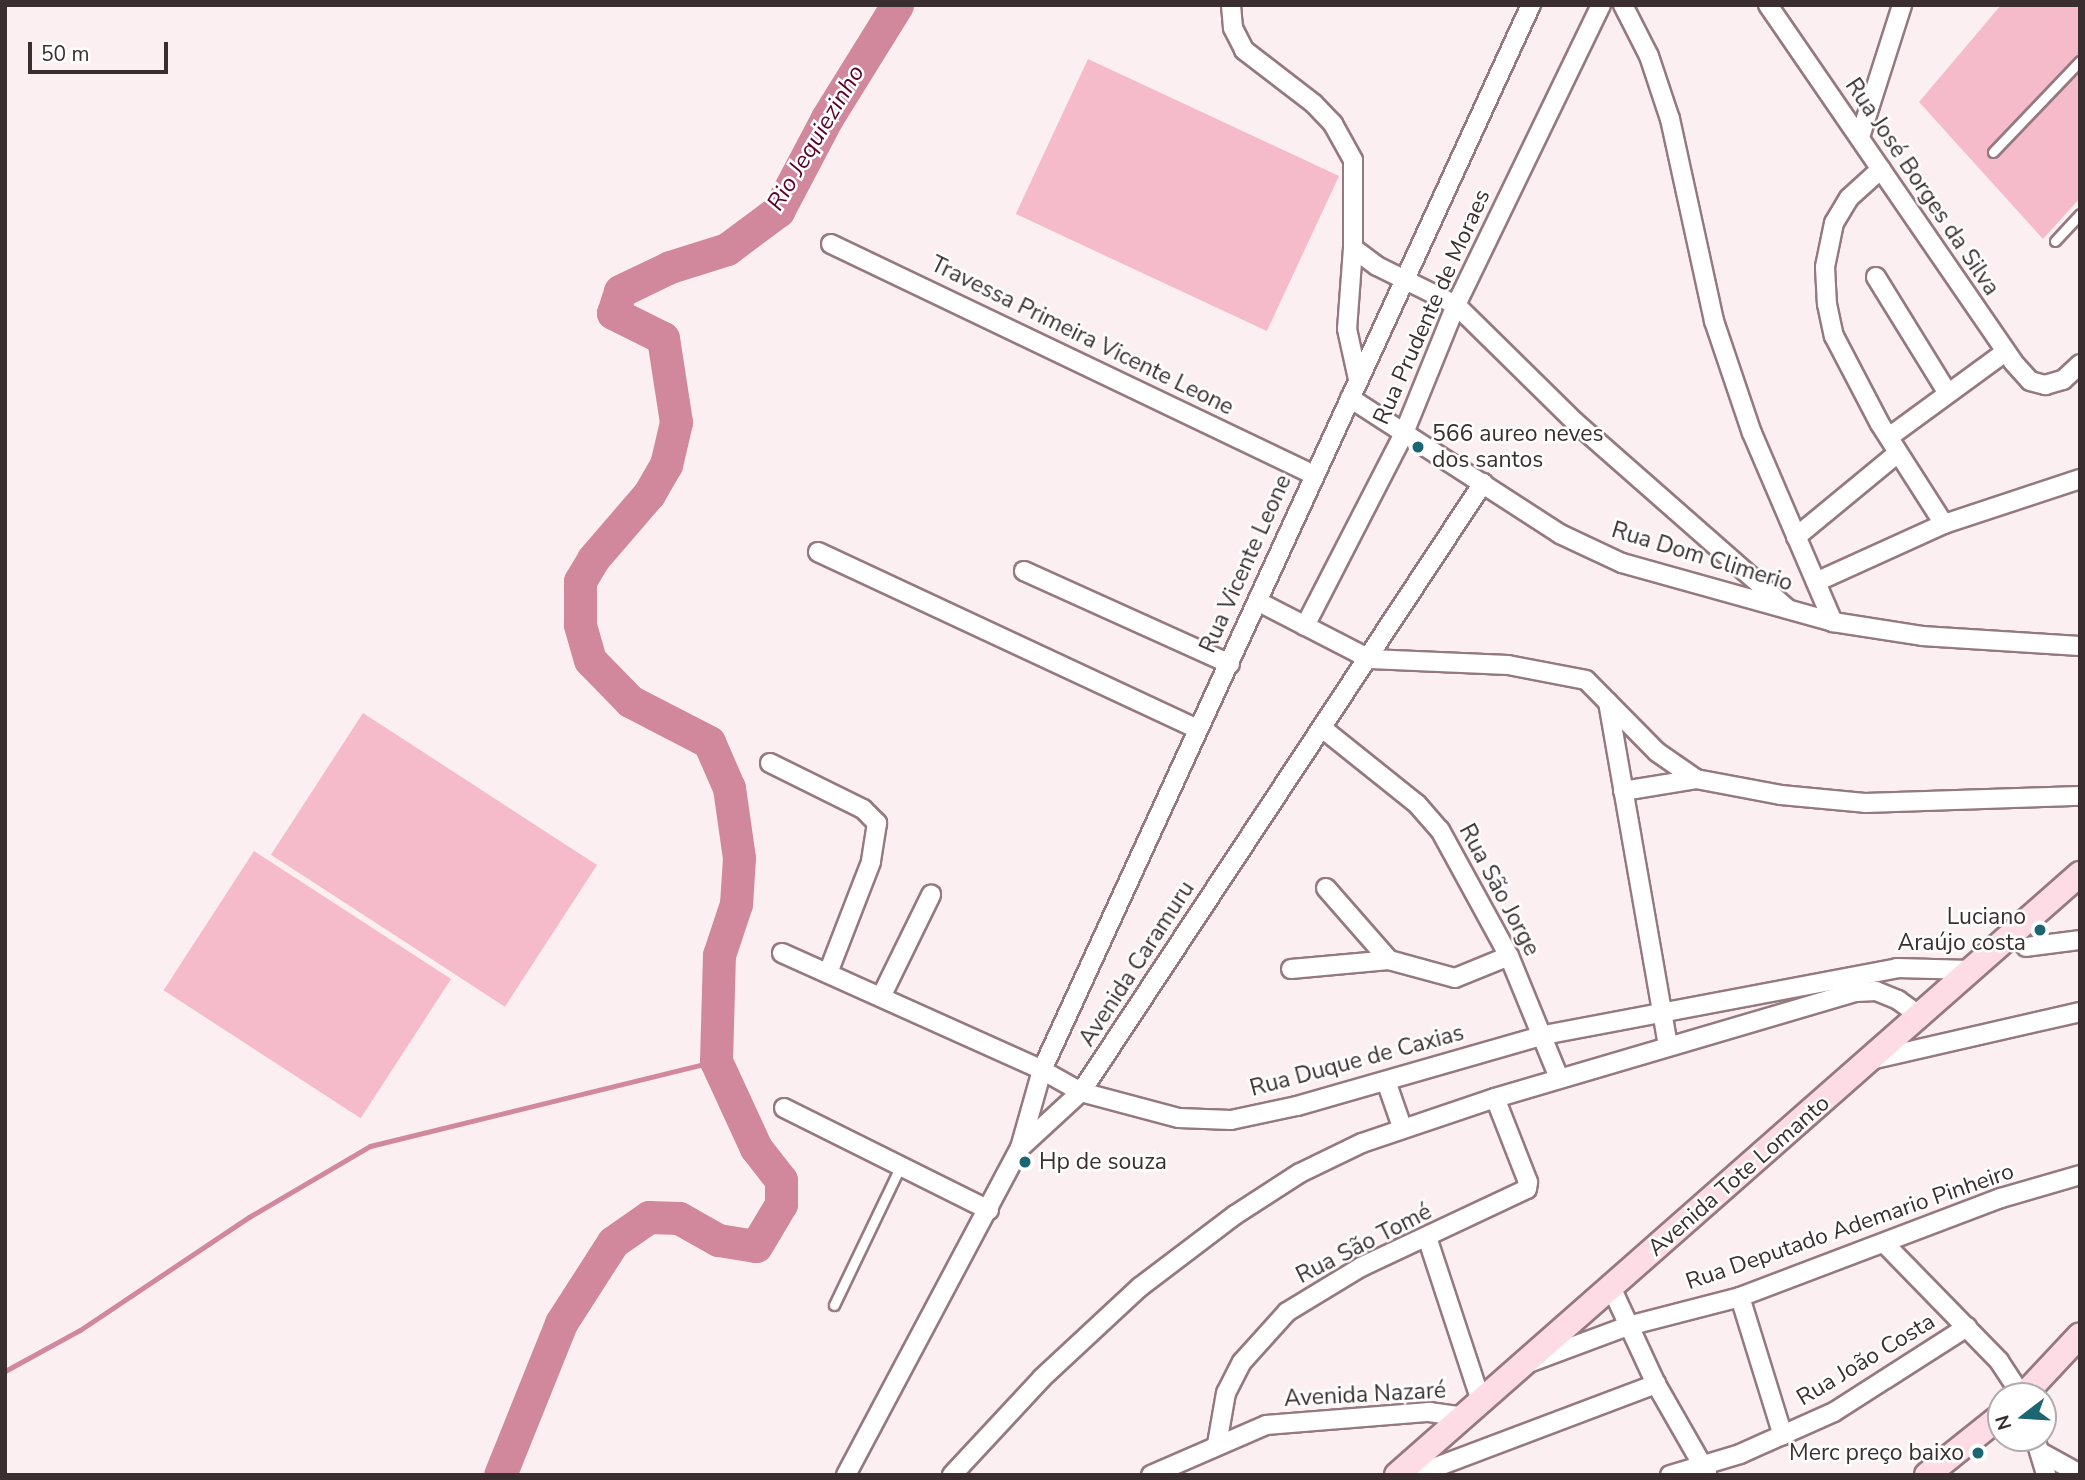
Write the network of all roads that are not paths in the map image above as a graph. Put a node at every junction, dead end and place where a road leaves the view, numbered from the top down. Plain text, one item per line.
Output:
1 (1231, 5) edge
2 (1531, 5) edge
3 (1601, 5) edge
4 (1623, 5) edge
5 (1768, 5) edge
6 (1902, 5) edge
7 (2080, 61) edge
8 (1860, 137) junction
9 (1993, 152) dead end
10 (1881, 169) junction
11 (2080, 214) edge
12 (2054, 241) dead end
13 (831, 243) dead end
14 (1353, 247) junction
15 (1876, 277) dead end
16 (1405, 278) junction
17 (1456, 305) junction
18 (2005, 352) junction
19 (2080, 364) edge
20 (1358, 379) junction
21 (1947, 392) junction
22 (1350, 398) junction
23 (1404, 433) junction
24 (1889, 437) junction
25 (1898, 453) junction
26 (1312, 474) junction
27 (2080, 480) edge
28 (1483, 483) junction
29 (1944, 524) junction
30 (1796, 537) junction
31 (818, 552) dead end
32 (1024, 571) dead end
33 (1816, 582) junction
34 (1259, 601) junction
35 (1788, 609) junction
36 (1833, 622) junction
37 (1305, 626) junction
38 (2080, 646) edge
39 (1370, 659) junction
40 (1230, 664) junction
41 (1607, 698) junction
42 (1322, 728) junction
43 (1198, 729) junction
44 (770, 763) dead end
45 (1696, 779) junction
46 (1623, 791) junction
47 (2080, 796) edge
48 (2080, 874) edge
49 (1326, 888) dead end
50 (931, 895) dead end
51 (2080, 940) edge
52 (2026, 947) dead end
53 (782, 953) dead end
54 (1509, 956) junction
55 (1389, 960) junction
56 (1290, 969) dead end
57 (1970, 970) junction
58 (828, 973) junction
59 (1855, 984) junction
60 (881, 997) junction
61 (2080, 1012) edge
62 (1660, 1013) junction
63 (1921, 1017) junction
64 (1544, 1035) junction
65 (1668, 1046) junction
66 (1875, 1059) junction
67 (1042, 1070) junction
68 (1559, 1078) junction
69 (1386, 1081) junction
70 (1082, 1093) junction
71 (1495, 1097) junction
72 (784, 1108) dead end
73 (1402, 1127) junction
74 (1020, 1148) junction
75 (901, 1165) junction
76 (2080, 1175) edge
77 (989, 1210) junction
78 (1427, 1237) junction
79 (1884, 1243) junction
80 (1611, 1287) junction
81 (1740, 1297) junction
82 (834, 1305) dead end
83 (1628, 1326) junction
84 (1967, 1327) junction
85 (2080, 1335) edge
86 (1518, 1367) junction
87 (2013, 1382) edge
88 (2036, 1382) edge
89 (1656, 1384) junction
90 (1473, 1409) junction
91 (1987, 1427) edge
92 (1783, 1436) junction
93 (1217, 1444) junction
94 (2039, 1452) edge
95 (2047, 1452) edge
96 (1705, 1470) edge
97 (2080, 1474) edge
98 (846, 1475) edge
99 (952, 1475) edge
100 (1151, 1475) edge
101 (1397, 1475) edge
102 (1415, 1475) edge
103 (1670, 1475) edge
104 (1927, 1475) edge
105 (2046, 1475) edge

1 - 14 street
2 - 16 street, Rua Vicente Leone
3 - 17 street, Rua Prudente de Moraes
4 - 30 street
5 - 8 street, Rua José Borges da Silva
6 - 8 street
7 - 9 lane
8 - 10 street, Rua José Borges da Silva
10 - 18 street, Rua José Borges da Silva
10 - 24 street
11 - 12 lane
13 - 26 street, Travessa Primeira Vicente Leone
14 - 16 street
14 - 20 street
15 - 21 street
16 - 17 street
16 - 20 street, Rua Vicente Leone
17 - 23 street, Rua Prudente de Moraes
17 - 35 street
18 - 19 street, Rua José Borges da Silva
18 - 21 street
20 - 22 street, Rua Vicente Leone
21 - 24 street
22 - 23 street, Rua Dom Climerio
22 - 26 street, Rua Vicente Leone
23 - 28 street, Rua Dom Climerio
23 - 37 street, Rua Prudente de Moraes
24 - 25 street
25 - 29 street
25 - 30 street
26 - 34 street, Rua Vicente Leone
27 - 29 street
28 - 35 street, Rua Dom Climerio
28 - 39 street, Avenida Caramuru
29 - 33 street
30 - 33 street
31 - 43 street
32 - 40 street
33 - 36 street
34 - 37 street
34 - 40 street, Rua Vicente Leone
35 - 36 street, Rua Dom Climerio
36 - 38 street, Rua Dom Climerio
37 - 39 street
39 - 41 street
39 - 42 street, Avenida Caramuru
40 - 43 street, Rua Vicente Leone
41 - 45 street
41 - 46 street
42 - 54 street, Rua São Jorge
42 - 70 street, Avenida Caramuru
43 - 67 street, Rua Vicente Leone
44 - 58 street
45 - 46 street
45 - 47 street
46 - 62 street
48 - 57 main road, Avenida Tote Lomanto
49 - 55 street
50 - 60 street
51 - 52 street
53 - 58 street, Rua Duque de Caxias
54 - 55 street
54 - 64 street, Rua São Jorge
55 - 56 street
57 - 59 street, Rua Duque de Caxias
57 - 63 main road, Avenida Tote Lomanto
58 - 60 street, Rua Duque de Caxias
59 - 62 street, Rua Duque de Caxias
59 - 63 street, Rua Duque de Caxias
59 - 65 street, Rua Duque de Caxias
60 - 67 street, Rua Duque de Caxias
61 - 66 street
62 - 64 street, Rua Duque de Caxias
62 - 65 street
63 - 66 main road, Avenida Tote Lomanto
64 - 68 street, Rua São Jorge
64 - 69 street, Rua Duque de Caxias
65 - 68 street, Rua Duque de Caxias
66 - 80 main road, Avenida Tote Lomanto
67 - 70 street, Rua Duque de Caxias
67 - 74 street, Rua Vicente Leone
68 - 71 street, Rua Duque de Caxias
69 - 70 street, Rua Duque de Caxias
69 - 73 street
70 - 74 street, Avenida Caramuru
71 - 73 street, Rua Duque de Caxias
71 - 78 street, Rua São Tomé
72 - 75 street
73 - 99 street, Rua Duque de Caxias
74 - 77 street, Avenida Caramuru
75 - 77 street
75 - 82 lane
76 - 79 street, Rua Deputado Ademario Pinheiro
77 - 98 street, Avenida Caramuru
78 - 90 street
78 - 93 street, Rua São Tomé
79 - 81 street, Rua Deputado Ademario Pinheiro
79 - 84 street
80 - 83 street
80 - 86 main road, Avenida Tote Lomanto
81 - 83 street, Rua Deputado Ademario Pinheiro
81 - 92 street
83 - 86 street, Rua Deputado Ademario Pinheiro
83 - 89 street
84 - 87 street
84 - 92 street, Rua João Costa
85 - 88 main road
86 - 90 main road, Avenida Tote Lomanto
89 - 96 street
89 - 102 street
90 - 93 street, Avenida Nazaré
90 - 101 main road, Avenida Tote Lomanto
91 - 104 main road
92 - 96 street, Rua João Costa
93 - 100 street, Avenida Nazaré
94 - 105 street
95 - 97 street
96 - 103 street, Rua João Costa

